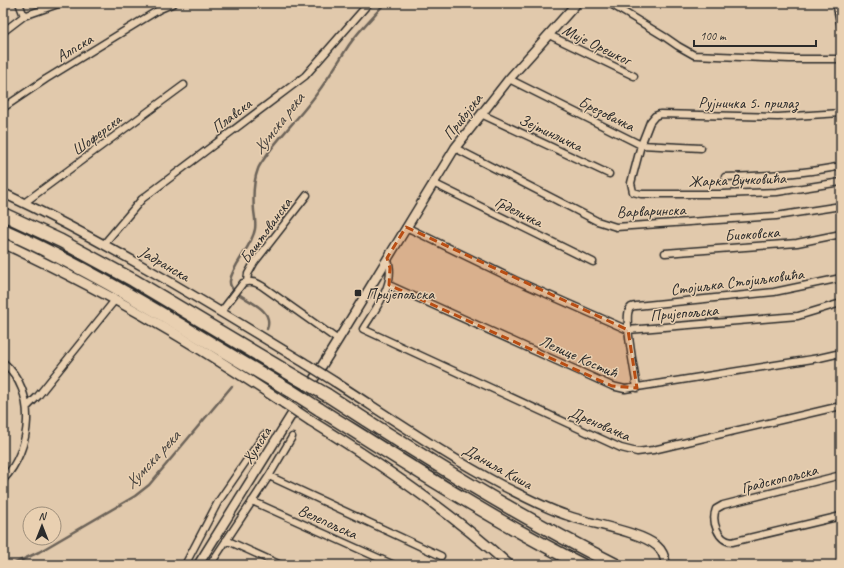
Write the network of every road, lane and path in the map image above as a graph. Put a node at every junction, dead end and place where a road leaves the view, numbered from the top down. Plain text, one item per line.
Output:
1 (19, 3) edge
2 (61, 3) edge
3 (174, 3) edge
4 (369, 3) edge
5 (577, 3) edge
6 (609, 3) edge
7 (836, 3) edge
8 (159, 6) edge
9 (840, 14) edge
10 (24, 16) junction
11 (841, 27) edge
12 (3, 32) edge
13 (549, 35) junction
14 (841, 59) edge
15 (634, 76) dead end
16 (508, 79) junction
17 (184, 84) dead end
18 (3, 108) edge
19 (841, 113) edge
20 (481, 114) junction
21 (641, 145) junction
22 (455, 148) junction
23 (701, 148) dead end
24 (841, 166) edge
25 (609, 174) dead end
26 (726, 177) dead end
27 (841, 182) edge
28 (433, 183) junction
29 (3, 193) edge
30 (307, 195) dead end
31 (24, 203) junction
32 (841, 206) edge
33 (3, 214) edge
34 (406, 227) junction
35 (3, 230) edge
36 (841, 234) edge
37 (3, 243) edge
38 (104, 244) junction
39 (664, 252) dead end
40 (387, 258) junction
41 (593, 262) dead end
42 (841, 278) edge
43 (247, 281) junction
44 (389, 285) junction
45 (115, 300) junction
46 (841, 303) edge
47 (221, 312) junction
48 (628, 330) junction
49 (338, 340) junction
50 (841, 353) edge
51 (3, 362) edge
52 (308, 364) joint
53 (638, 388) junction
54 (27, 406) junction
55 (841, 406) edge
56 (264, 435) dead end
57 (292, 437) dead end
58 (841, 475) edge
59 (269, 476) junction
60 (3, 480) edge
61 (252, 501) junction
62 (841, 516) edge
63 (226, 540) junction
64 (441, 556) dead end
65 (841, 564) edge
66 (185, 565) edge
67 (198, 565) edge
68 (210, 565) edge
69 (281, 565) edge
70 (394, 565) edge
71 (509, 565) edge
72 (582, 565) edge
73 (616, 565) edge
74 (666, 565) edge
75 (681, 565) edge
76 (837, 565) edge

1 - 10 street
2 - 10 street
3 - 8 street, Алпска
4 - 38 street, Плавска
5 - 13 street, Прибојска
6 - 14 street
7 - 9 street
8 - 18 street, Алпска
9 - 11 street
10 - 12 street
13 - 15 street, Мије Орешког
13 - 16 street, Прибојска
16 - 20 street, Прибојска
16 - 21 street, Брезовачка
17 - 31 street, Шоферска
19 - 21 street, Рујничка 5. прилаз
20 - 22 street, Прибојска
20 - 25 street, Зејтинличка
21 - 23 street, Брезовачка
21 - 27 street, Жарка Вучковића
22 - 28 street, Прибојска
22 - 32 street, Варваринска
24 - 26 street
28 - 34 street, Прибојска
28 - 41 street, Грделичка
29 - 31 street, Јадранска
30 - 43 street, Баштованска
31 - 38 street, Јадранска
33 - 73 highway, bridge
34 - 40 street, Прибојска
34 - 48 street, Пријепољска
35 - 72 highway, bridge
36 - 39 street, Биоковска
37 - 45 main road
38 - 47 street, Јадранска
40 - 44 street
40 - 49 street, Прибојска
42 - 48 street, Стојиљка Стојиљковића
43 - 47 street
43 - 49 street
44 - 53 street, Лелице Костић
44 - 55 street, Дреновачка
45 - 54 street
45 - 71 main road, bridge
46 - 48 street, Пријепољска
47 - 52 street, Јадранска
48 - 53 street
49 - 67 street, Хумска
50 - 53 street, Лелице Костић
51 - 54 street
52 - 74 street, Данила Киша, bridge
54 - 60 street
56 - 66 street, Хумска
57 - 59 street, Хумска
58 - 62 street, Градскопољска
59 - 61 street, Хумска
59 - 64 street, Хумска
61 - 63 street, Хумска
61 - 70 street, Велепољска
63 - 68 street, Хумска
63 - 69 street
65 - 76 street
74 - 75 street, Данила Киша

